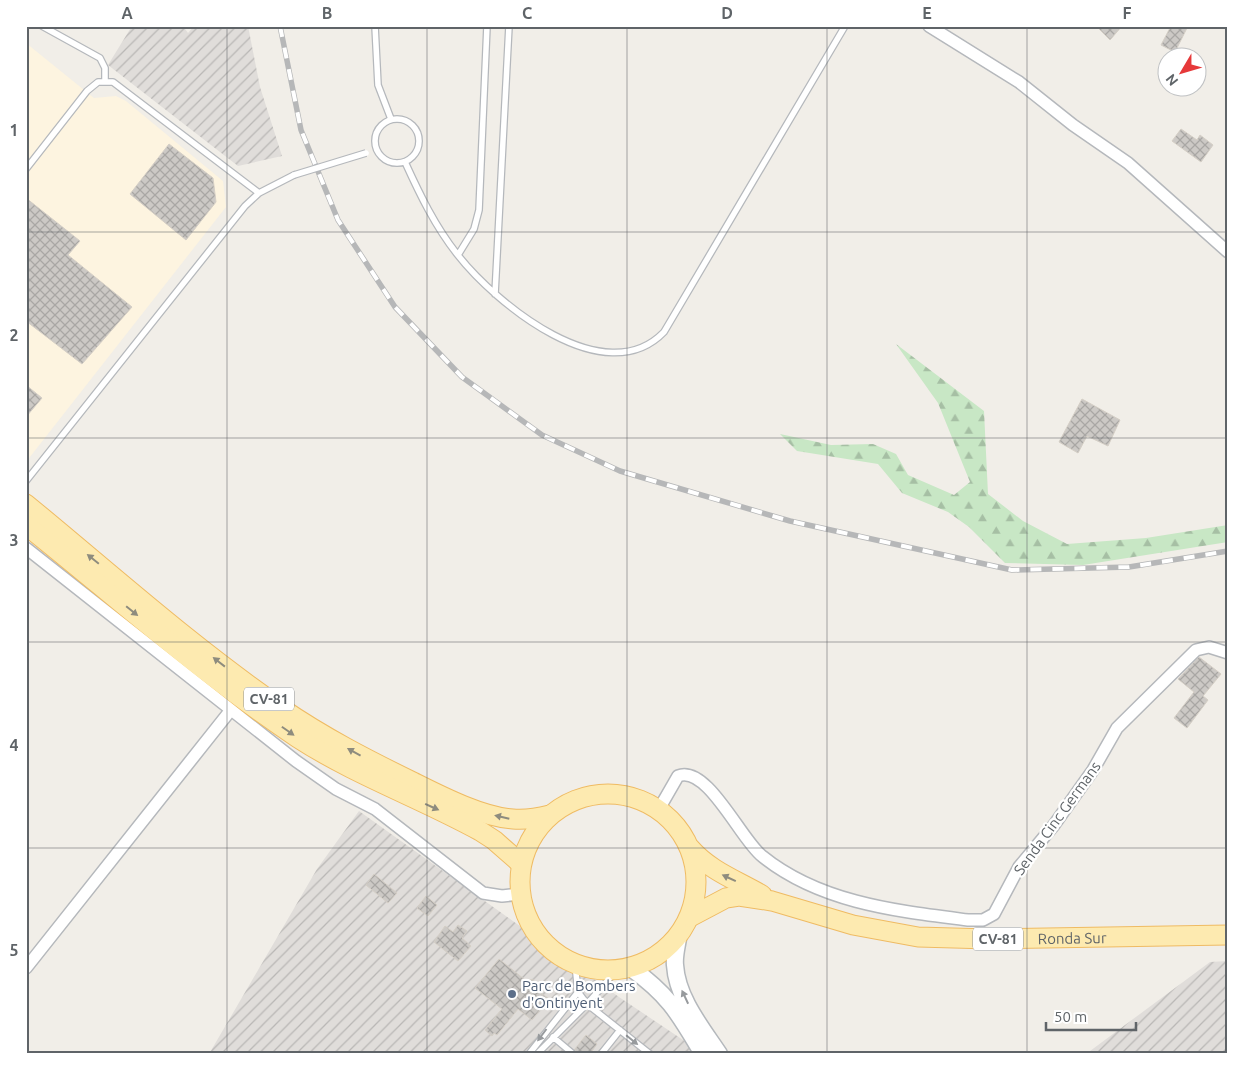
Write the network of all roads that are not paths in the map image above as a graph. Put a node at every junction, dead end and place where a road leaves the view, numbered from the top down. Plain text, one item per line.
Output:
1 (42, 26) edge
2 (375, 26) edge
3 (487, 26) edge
4 (509, 26) edge
5 (845, 26) edge
6 (929, 26) edge
7 (105, 82) junction
8 (391, 119) junction
9 (376, 149) junction
10 (405, 162) junction
11 (26, 169) edge
12 (259, 194) junction
13 (1228, 252) edge
14 (458, 255) junction
15 (495, 294) junction
16 (26, 481) edge
17 (26, 504) edge
18 (26, 525) edge
19 (26, 548) edge
20 (1228, 653) edge
21 (230, 711) junction
22 (658, 809) junction
23 (550, 815) junction
24 (690, 848) junction
25 (519, 862) junction
26 (520, 894) junction
27 (772, 901) junction
28 (690, 917) junction
29 (1228, 935) edge
30 (678, 938) junction
31 (575, 964) junction
32 (26, 968) edge
33 (623, 969) junction
34 (578, 992) junction
35 (587, 1004) junction
36 (620, 1030) junction
37 (553, 1037) junction
38 (572, 1053) edge
39 (529, 1054) edge
40 (537, 1054) edge
41 (601, 1054) edge
42 (650, 1054) edge
43 (703, 1054) edge
44 (719, 1054) edge

1 - 7 lane
2 - 8 lane
3 - 14 lane
4 - 15 lane
5 - 15 lane
6 - 13 street
7 - 11 lane
7 - 12 lane
8 - 9 lane
8 - 10 lane
9 - 10 lane
9 - 12 lane, bridge
10 - 14 lane
12 - 16 lane
14 - 15 lane
23 -> 17 main road, CV-81
18 -> 25 main road, CV-81
19 - 21 street
20 - 22 street, Senda Cinc Germans
21 - 26 street
21 - 32 street
22 - 23 main road, CV-81
22 - 24 main road, CV-81
23 - 25 main road, CV-81
27 -> 24 main road, Ronda Sur / CV-81
24 - 28 main road, CV-81
25 - 26 main road, CV-81
26 - 31 main road, CV-81
27 - 28 main road, Ronda Sur / CV-81
27 - 29 main road, Ronda Sur / CV-81
28 - 30 main road, CV-81
30 - 33 main road, CV-81
44 -> 30 street
31 - 33 main road, CV-81
31 - 34 lane
33 - 35 lane
33 - 43 street
34 - 35 lane
34 -> 39 lane
35 - 36 lane
35 - 37 lane
36 - 41 lane
36 -> 42 lane
37 - 38 lane
37 - 40 lane

